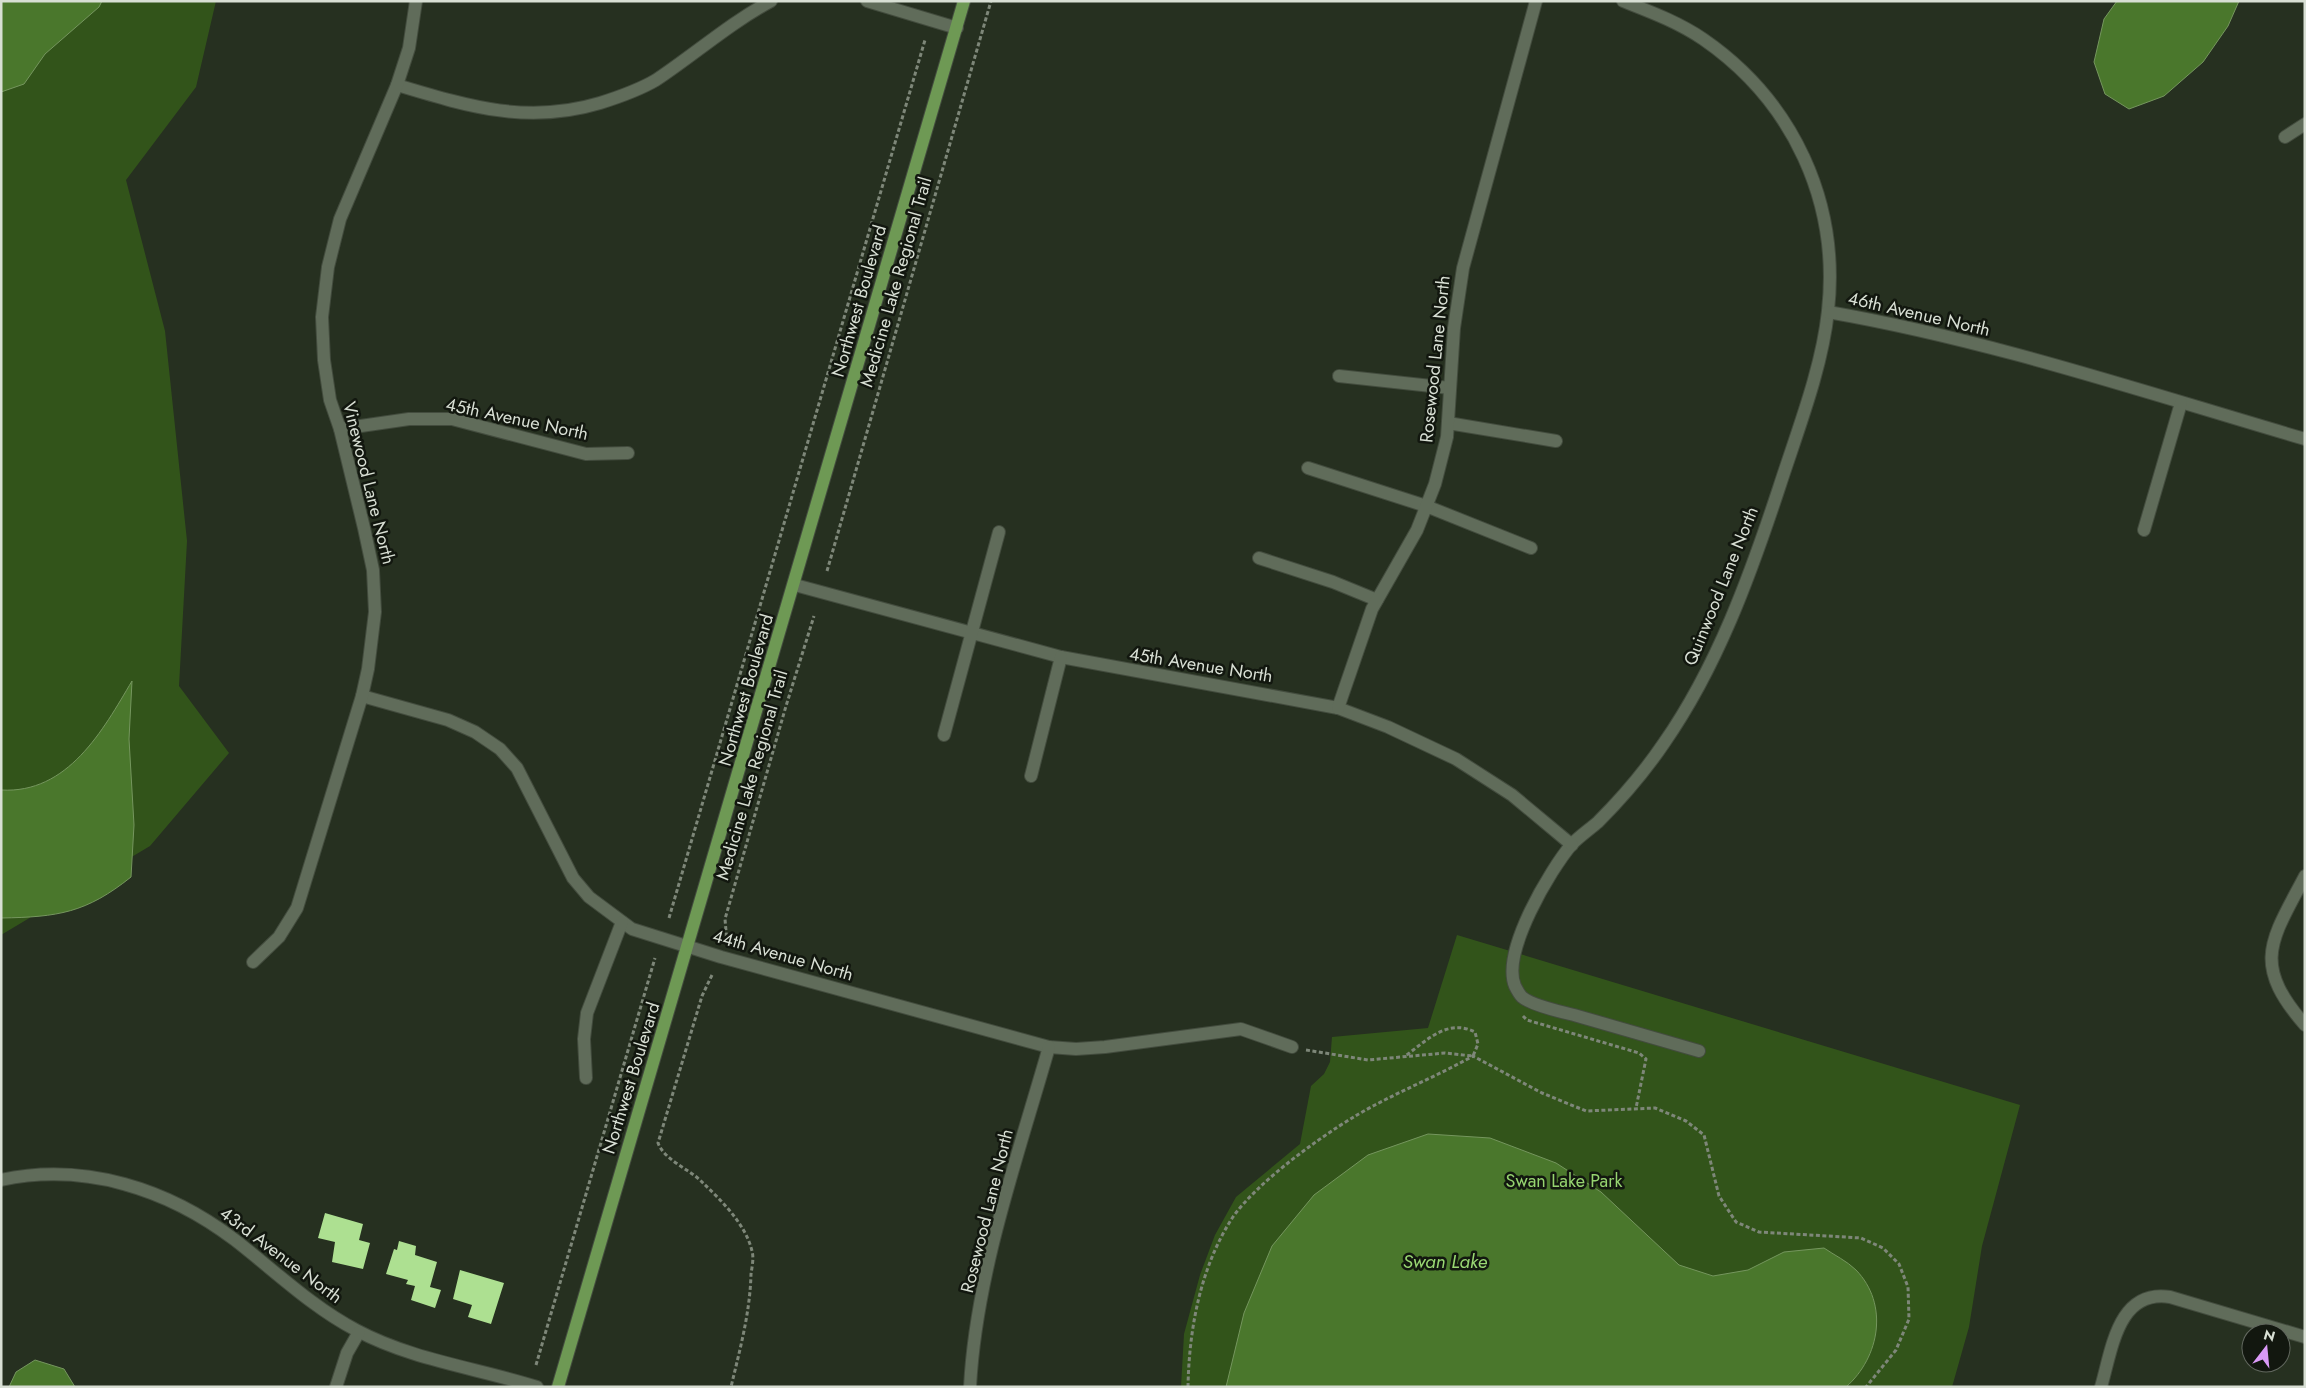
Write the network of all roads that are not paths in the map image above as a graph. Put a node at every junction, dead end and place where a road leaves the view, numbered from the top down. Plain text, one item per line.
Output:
1 (416, 1) edge
2 (771, 1) edge
3 (866, 1) edge
4 (964, 1) edge
5 (1536, 1) edge
6 (1623, 1) edge
7 (749, 6) edge
8 (956, 28) junction
9 (397, 85) junction
10 (2305, 124) edge
11 (2285, 137) dead end
12 (1828, 312) junction
13 (1339, 376) dead end
14 (1450, 388) junction
15 (2181, 403) junction
16 (1448, 422) junction
17 (340, 429) junction
18 (2305, 439) edge
19 (1556, 441) dead end
20 (628, 453) dead end
21 (1308, 468) dead end
22 (1426, 506) junction
23 (2144, 530) dead end
24 (999, 532) dead end
25 (1531, 548) dead end
26 (1258, 558) dead end
27 (794, 585) junction
28 (1377, 600) junction
29 (972, 634) junction
30 (1061, 657) junction
31 (362, 696) junction
32 (1338, 708) junction
33 (944, 735) dead end
34 (1031, 776) dead end
35 (1572, 845) junction
36 (2305, 876) edge
37 (622, 922) junction
38 (688, 947) junction
39 (253, 962) dead end
40 (2305, 1025) edge
41 (1049, 1047) junction
42 (1292, 1047) road end
43 (1699, 1051) dead end
44 (586, 1078) dead end
45 (1, 1180) edge
46 (359, 1332) junction
47 (2305, 1337) edge
48 (336, 1387) edge
49 (537, 1387) edge
50 (558, 1387) edge
51 (970, 1387) edge
52 (2101, 1387) edge

1 - 9 street, Vinewood Lane North
2 - 7 street
3 - 8 street
4 - 8 main road, Northwest Boulevard
5 - 14 street, Rosewood Lane North
6 - 12 street, 46th Avenue North
7 - 9 street
8 - 27 main road, Northwest Boulevard
9 - 17 street, Vinewood Lane North
10 - 11 street
12 - 15 street, 46th Avenue North
12 - 35 street, Quinwood Lane North
13 - 14 street
14 - 16 street, Rosewood Lane North
15 - 18 street, 46th Avenue North
15 - 23 street
16 - 19 street
16 - 22 street, Rosewood Lane North
17 - 20 street, 45th Avenue North
17 - 31 street, Vinewood Lane North
21 - 22 street
22 - 25 street
22 - 28 street, Rosewood Lane North
24 - 29 street
26 - 28 street
27 - 29 street, 45th Avenue North
27 - 38 main road, Northwest Boulevard
28 - 32 street, Rosewood Lane North
29 - 30 street, 45th Avenue North
29 - 33 street
30 - 32 street, 45th Avenue North
30 - 34 street
31 - 37 street, 44th Avenue North
31 - 39 street, Vinewood Lane North
32 - 35 street, 45th Avenue North
35 - 43 street, Quinwood Lane North
36 - 40 street
37 - 38 street, 44th Avenue North
37 - 44 street
38 - 41 street, 44th Avenue North
38 - 50 main road, Northwest Boulevard
41 - 42 street, 44th Avenue North
41 - 51 street, Rosewood Lane North
45 - 46 street, 43rd Avenue North
46 - 48 street
46 - 49 street, 43rd Avenue North
47 - 52 street

